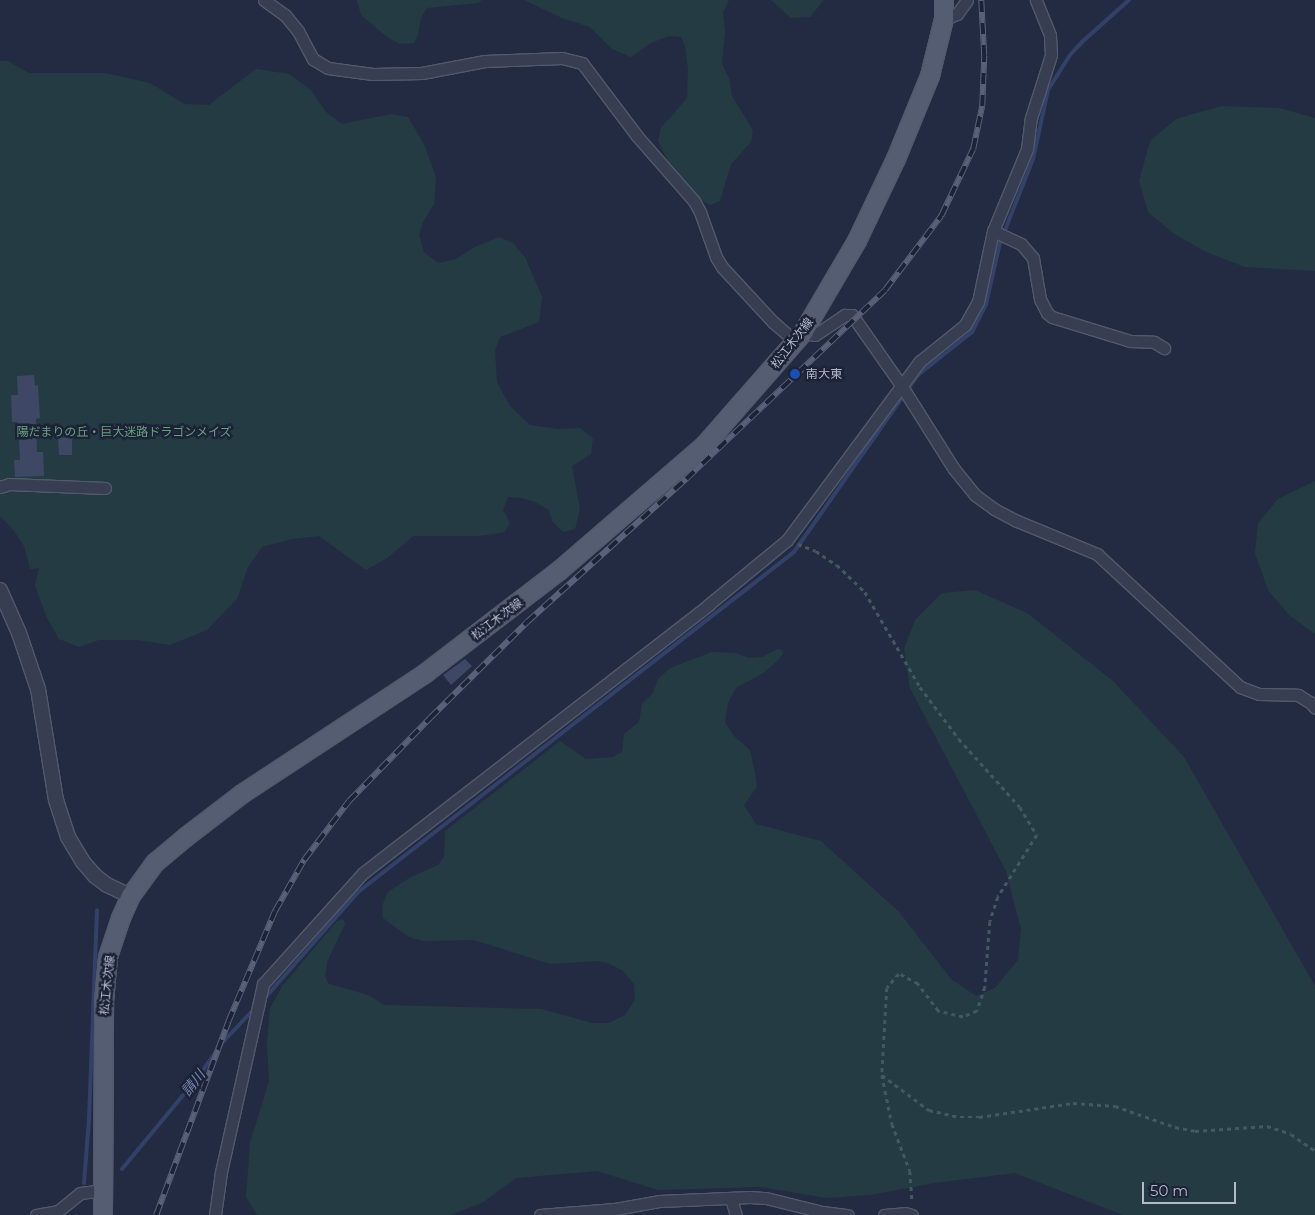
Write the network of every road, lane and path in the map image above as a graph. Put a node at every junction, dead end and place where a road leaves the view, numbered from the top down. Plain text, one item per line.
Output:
1 (264, 0) edge
2 (944, 0) edge
3 (967, 0) edge
4 (1036, 0) edge
5 (944, 19) junction
6 (999, 233) junction
7 (800, 337) junction
8 (1164, 348) dead end
9 (904, 391) junction
10 (0, 487) edge
11 (105, 488) dead end
12 (787, 540) junction
13 (0, 590) edge
14 (1315, 708) edge
15 (132, 896) junction
16 (882, 1074) junction
17 (1315, 1151) edge
18 (103, 1190) junction
19 (731, 1199) junction
20 (912, 1211) edge
21 (36, 1215) edge
22 (103, 1215) edge
23 (215, 1215) edge
24 (540, 1215) edge
25 (736, 1215) edge
26 (848, 1215) edge
27 (884, 1215) edge

1 - 7 street
2 - 5 main road, 松江木次線
3 - 5 street
4 - 6 street
5 - 7 main road, 松江木次線
6 - 8 street
6 - 9 street
7 - 9 street
7 - 15 main road, 松江木次線
9 - 12 street
9 - 14 street
10 - 11 street
12 - 16 path
12 - 23 street
13 - 15 street
15 - 18 main road, 松江木次線
16 - 17 path
16 - 20 path
18 - 21 street
18 - 22 main road, 松江木次線
19 - 24 street
19 - 25 street
19 - 26 street
20 - 27 street

